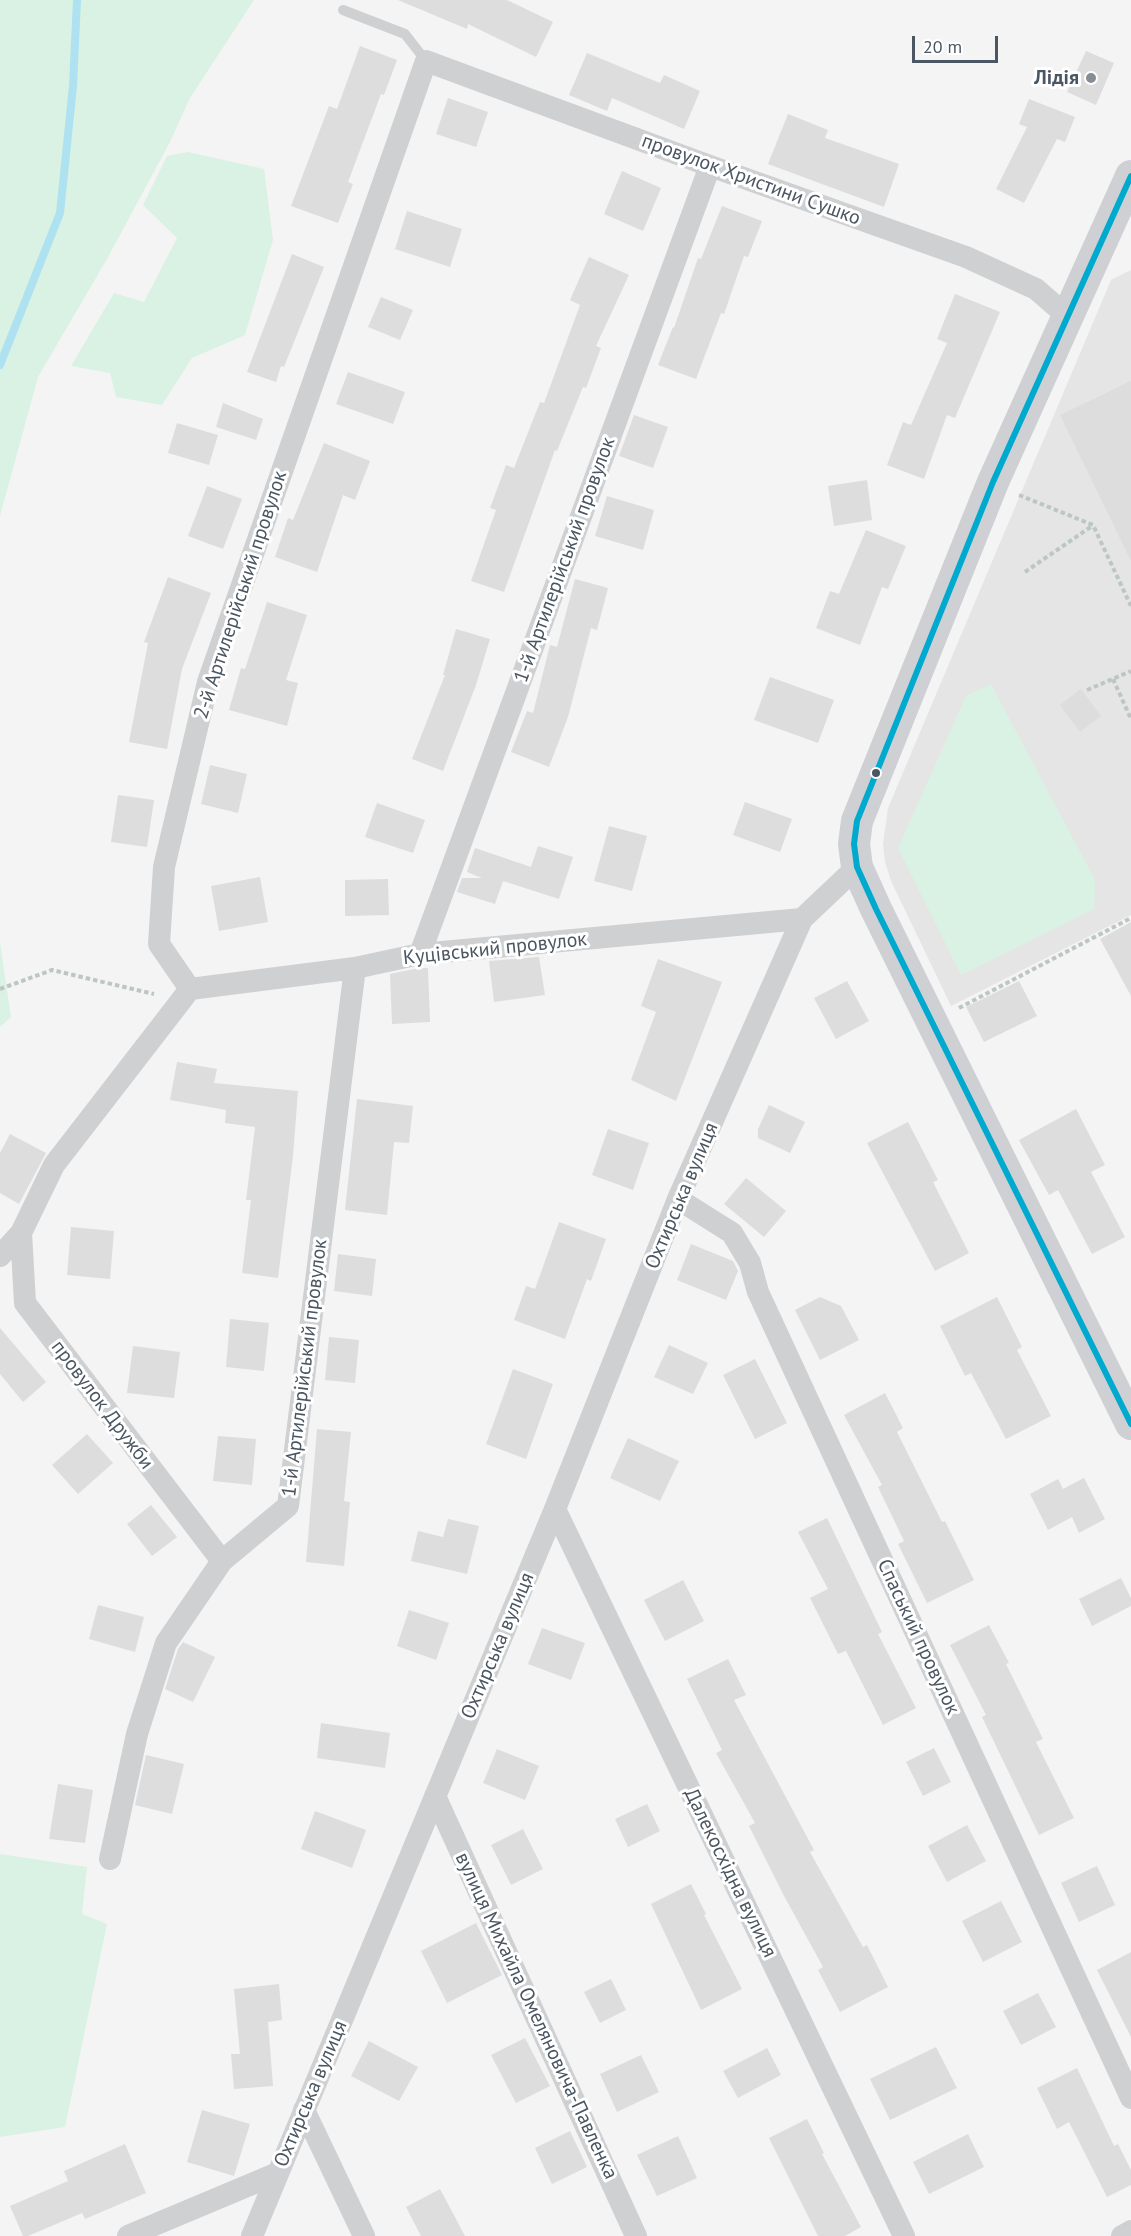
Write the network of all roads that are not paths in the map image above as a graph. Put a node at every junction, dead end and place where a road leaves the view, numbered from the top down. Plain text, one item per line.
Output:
1 (343, 10) dead end
2 (426, 61) junction
3 (710, 166) junction
4 (1131, 176) edge
5 (1067, 316) junction
6 (857, 867) junction
7 (802, 919) junction
8 (420, 954) junction
9 (355, 968) junction
10 (190, 989) junction
11 (678, 1199) junction
12 (21, 1233) junction
13 (0, 1256) edge
14 (1131, 1424) edge
15 (555, 1509) junction
16 (222, 1561) junction
17 (435, 1796) junction
18 (110, 1859) dead end
19 (1131, 2098) edge
20 (304, 2109) junction
21 (278, 2173) junction
22 (1131, 2231) edge
23 (128, 2236) edge
24 (252, 2236) edge
25 (363, 2236) edge
26 (636, 2236) edge
27 (904, 2236) edge
28 (1122, 2236) edge

1 - 2 lane
2 - 3 street, провулок Христини Сушко
2 - 10 street, 2-й Артилерійський провулок
3 - 5 street, провулок Христини Сушко
3 - 8 street, 1-й Артилерійський провулок
4 - 5 street
5 - 6 street
6 - 7 street, Охтирська вулиця
6 - 14 street
7 - 8 street, Куцівський провулок
7 - 11 street, Охтирська вулиця
8 - 9 street, Куцівський провулок
9 - 10 street, Куцівський провулок
9 - 16 street, 1-й Артилерійський провулок
10 - 12 street
11 - 15 street, Охтирська вулиця
11 - 19 street, Спаський провулок
12 - 13 street
12 - 16 street, провулок Дружби
15 - 17 street, Охтирська вулиця
15 - 27 street, Далекосхідна вулиця
16 - 18 street, 1-й Артилерійський провулок
17 - 20 street, Охтирська вулиця
17 - 26 street, вулиця Михайла Омеляновича-Павленка
20 - 21 street, Охтирська вулиця
20 - 25 street
21 - 23 street
21 - 24 street, Охтирська вулиця
22 - 28 street

